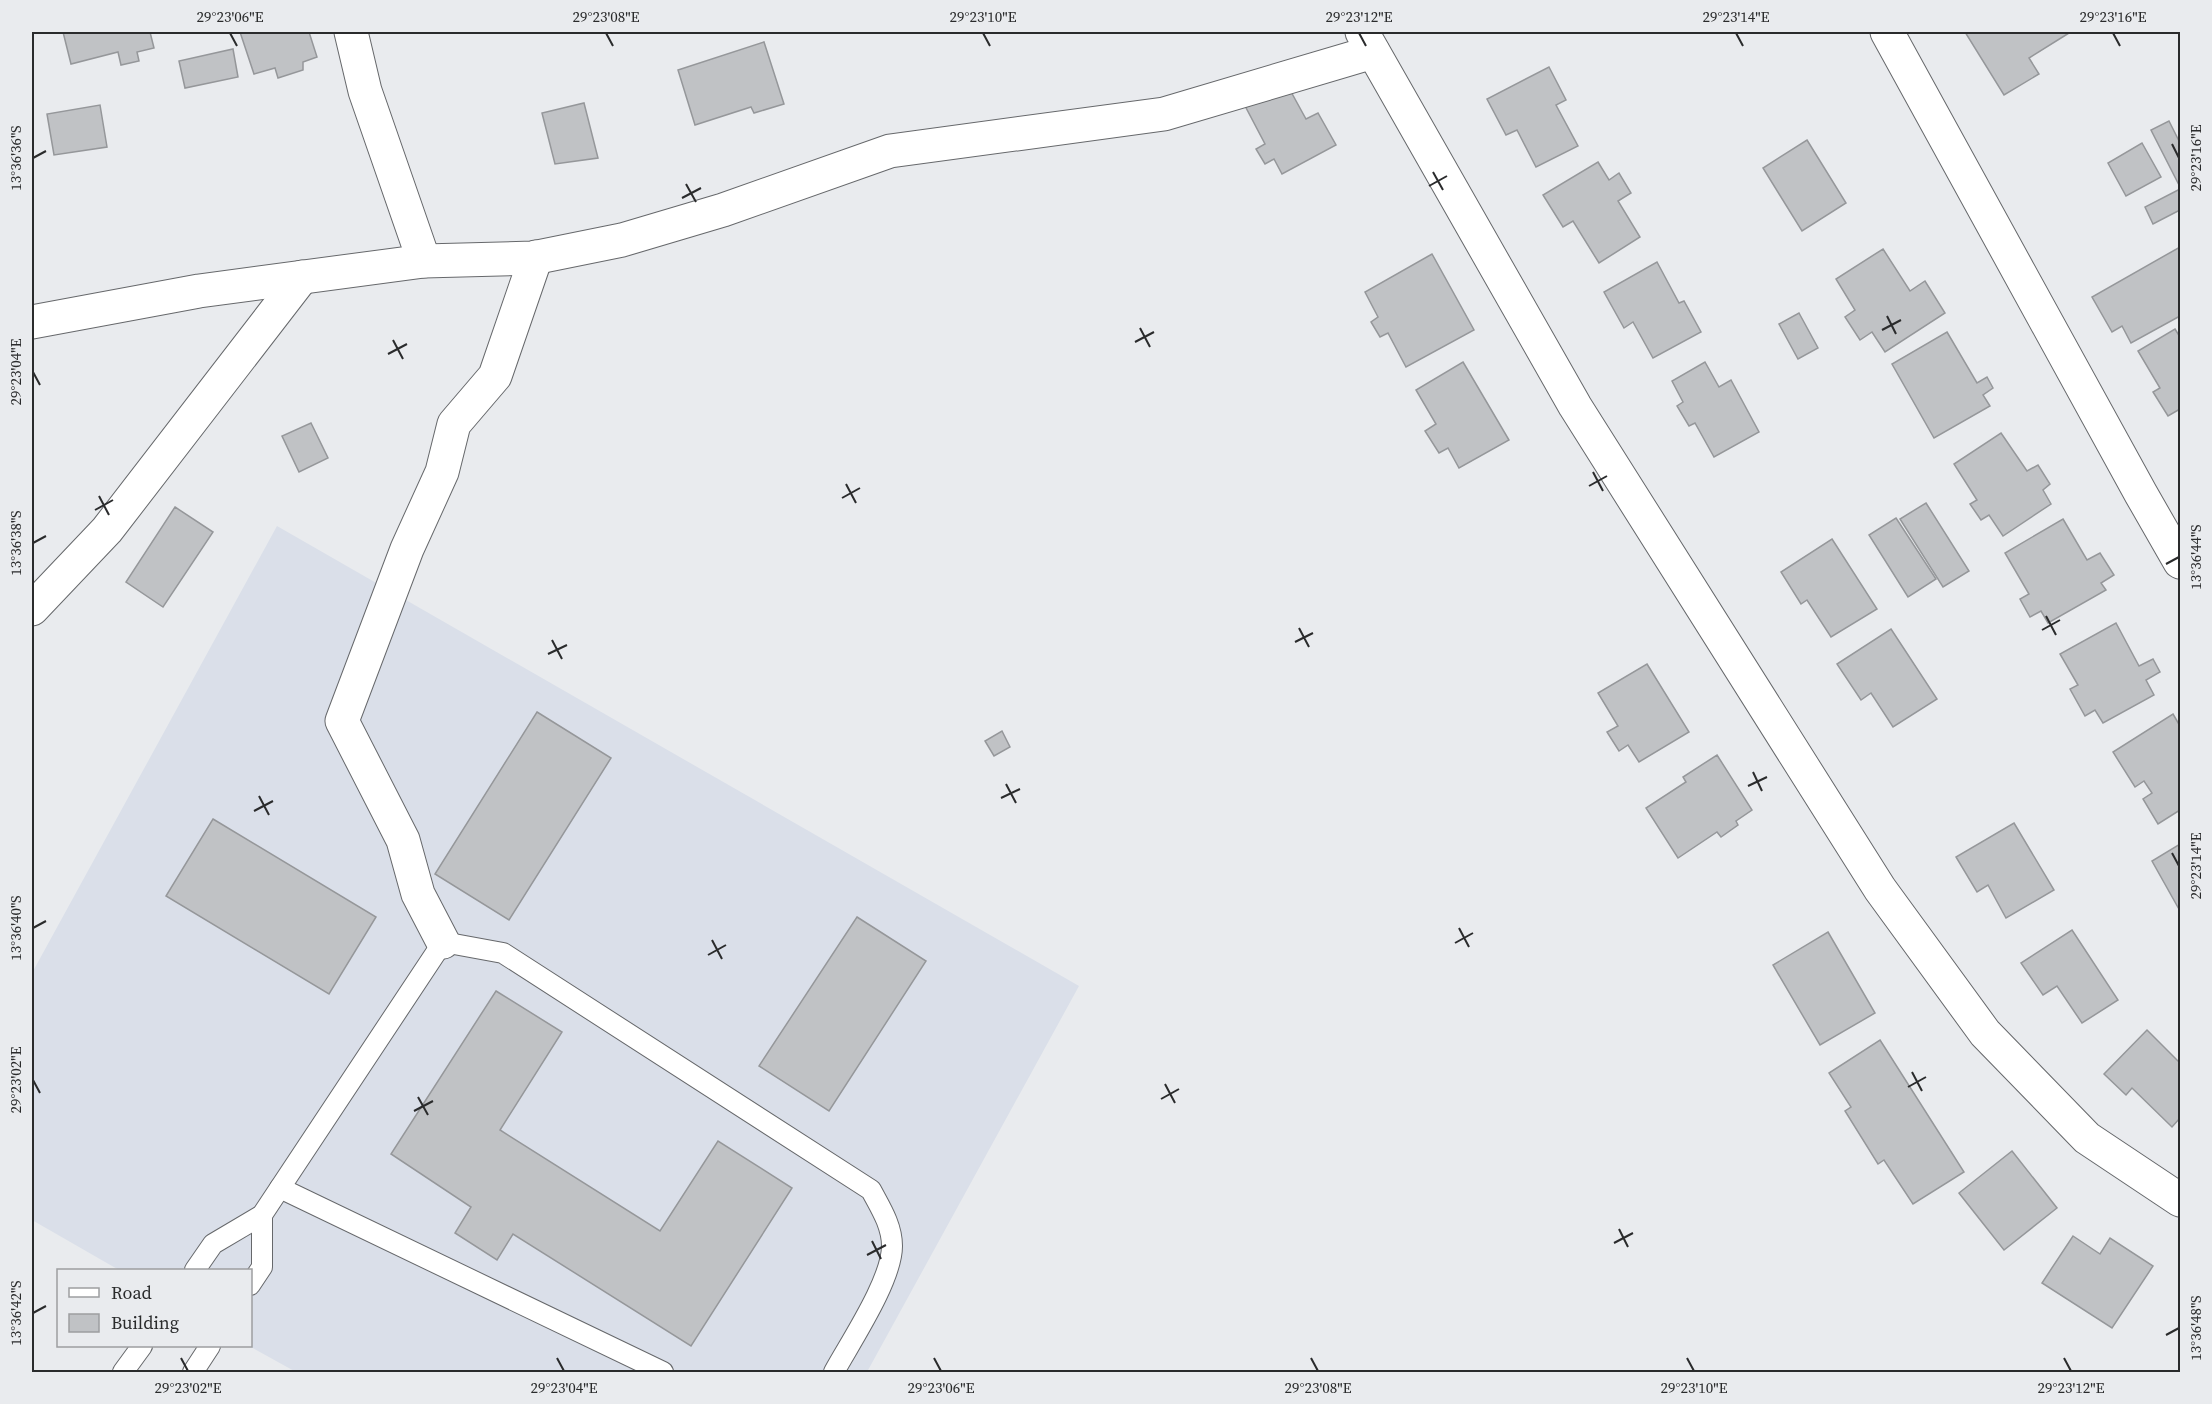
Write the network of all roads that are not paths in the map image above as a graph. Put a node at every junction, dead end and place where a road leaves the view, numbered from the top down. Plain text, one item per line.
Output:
1 (351, 32) edge
2 (1887, 32) edge
3 (1367, 42) edge
4 (536, 257) junction
5 (424, 261) junction
6 (302, 277) junction
7 (32, 322) edge
8 (2181, 562) edge
9 (32, 609) edge
10 (443, 942) junction
11 (280, 1188) junction
12 (2181, 1200) edge
13 (262, 1215) junction
14 (196, 1269) edge
15 (252, 1282) edge
16 (141, 1347) edge
17 (209, 1347) edge
18 (123, 1372) edge
19 (192, 1372) edge
20 (663, 1372) edge
21 (834, 1372) edge

1 - 5 street
2 - 8 street
3 - 4 street
3 - 12 street
4 - 5 street
4 - 10 street
5 - 6 street
6 - 7 street
6 - 9 street
10 - 11 lane
10 - 21 lane
11 - 13 lane
11 - 20 lane
13 - 14 lane
13 - 15 lane
16 - 18 lane
17 - 19 lane

